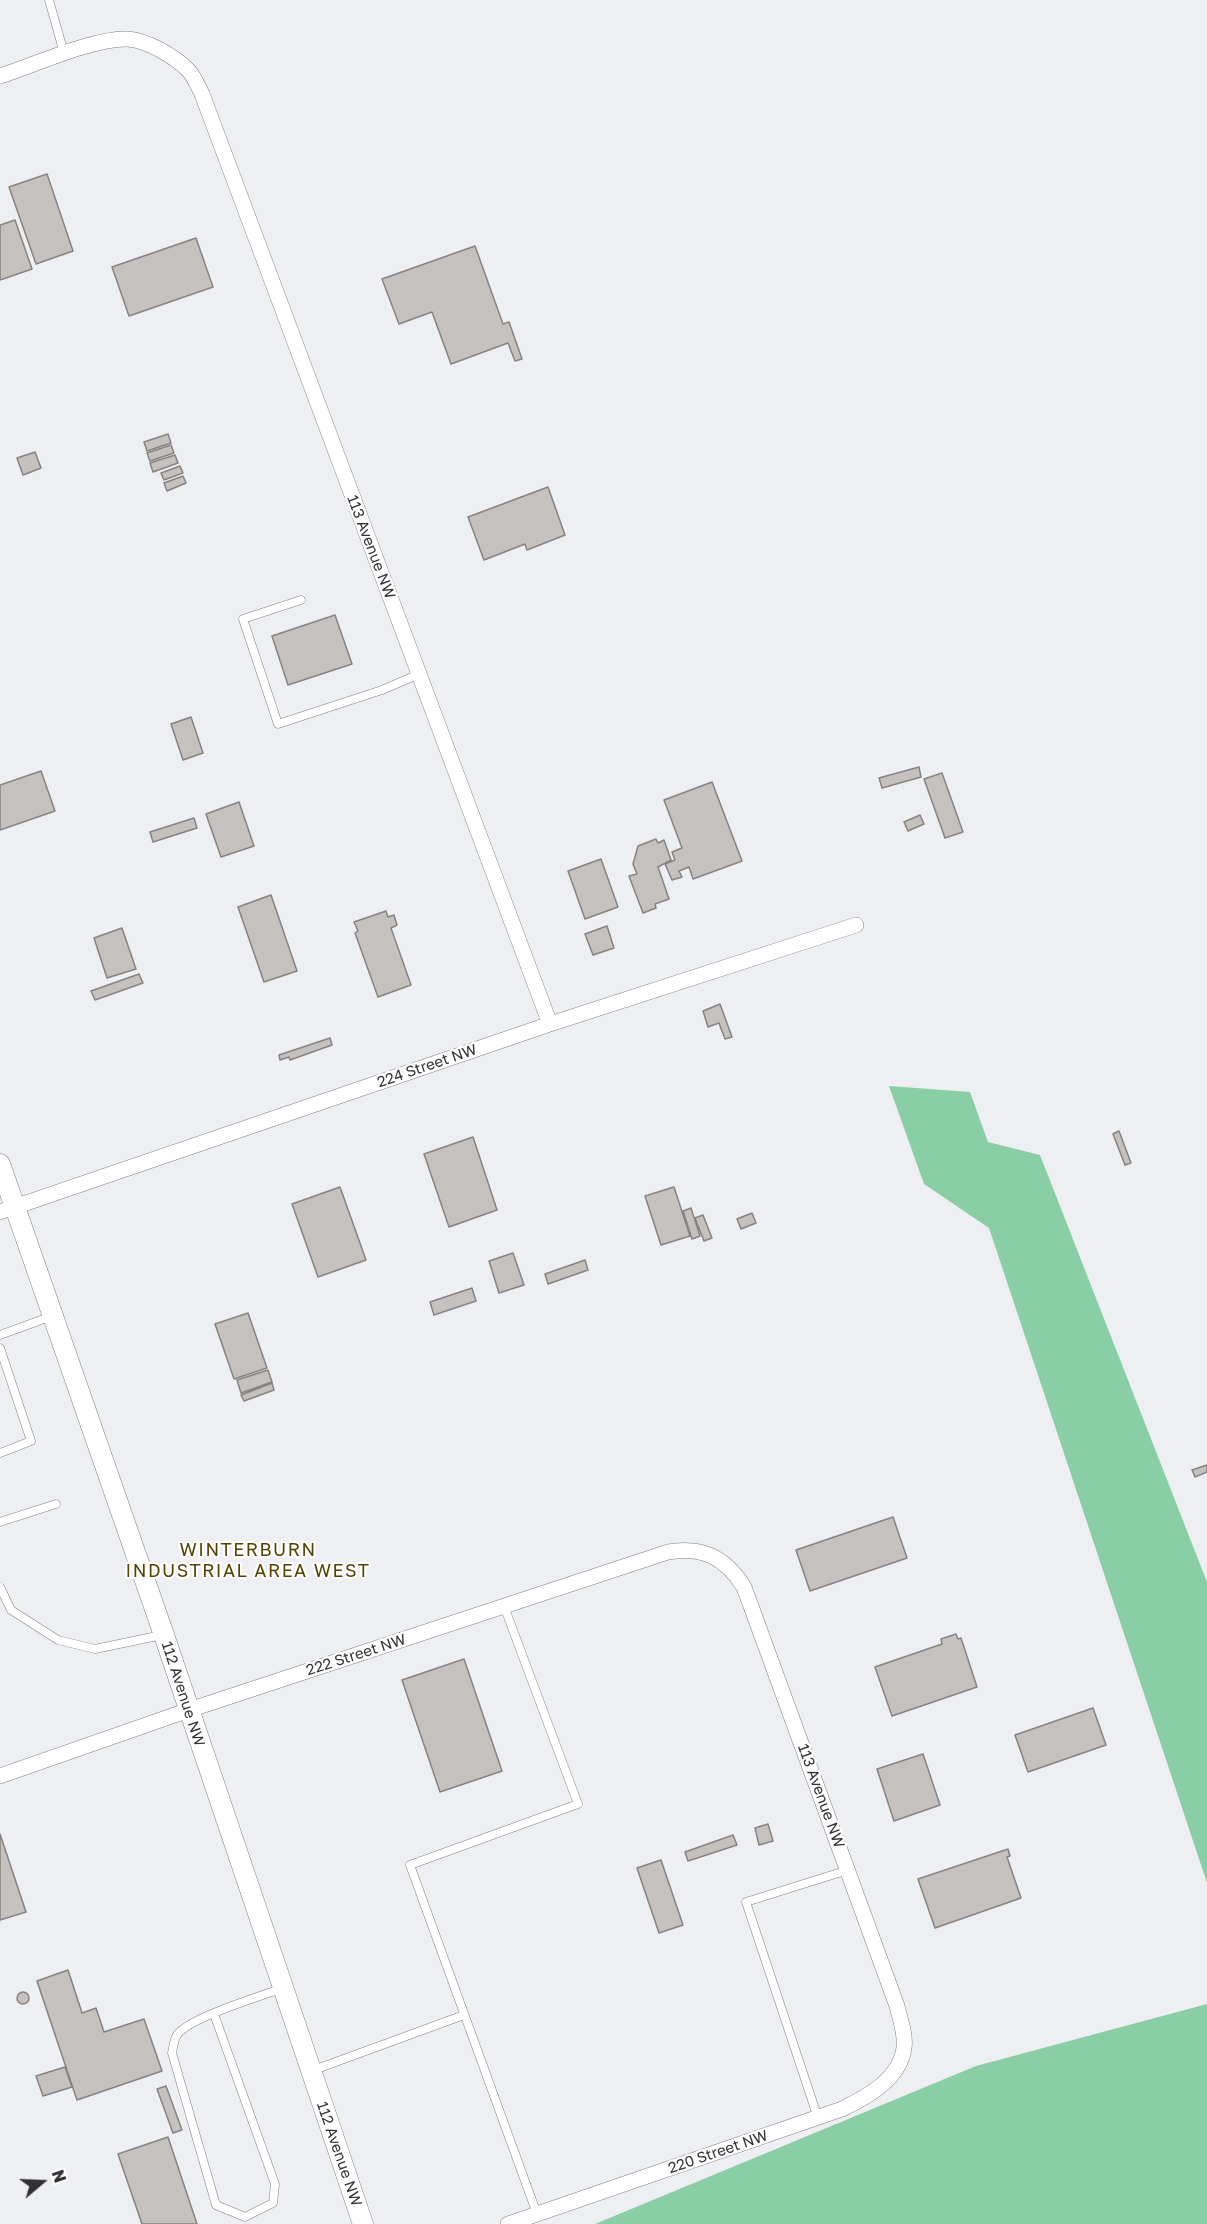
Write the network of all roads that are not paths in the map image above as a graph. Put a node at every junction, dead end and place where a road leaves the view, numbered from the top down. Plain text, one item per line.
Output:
1 (49, 0) edge
2 (64, 54) junction
3 (0, 76) edge
4 (301, 600) dead end
5 (419, 674) junction
6 (856, 925) dead end
7 (550, 1024) junction
8 (0, 1164) edge
9 (7, 1210) edge
10 (52, 1316) junction
11 (0, 1335) edge
12 (0, 1348) edge
13 (0, 1453) edge
14 (56, 1504) dead end
15 (0, 1522) edge
16 (714, 1557) joint
17 (0, 1587) edge
18 (504, 1606) junction
19 (164, 1635) junction
20 (189, 1710) junction
21 (0, 1776) edge
22 (848, 1870) junction
23 (283, 1988) junction
24 (214, 2013) junction
25 (465, 2015) junction
26 (904, 2048) joint
27 (311, 2071) junction
28 (818, 2118) junction
29 (537, 2214) junction
30 (363, 2224) edge
31 (508, 2224) edge

1 - 2 lane
2 - 3 street
2 - 5 street, 113 Avenue NW
4 - 5 lane
5 - 7 street, 113 Avenue NW
6 - 7 street, 224 Street NW
7 - 9 street, 224 Street NW
8 - 9 street, 112 Avenue NW
9 - 10 street, 112 Avenue NW
10 - 11 lane
10 - 19 street, 112 Avenue NW
12 - 13 lane
14 - 15 lane
16 - 18 street, 222 Street NW
16 - 22 street, 113 Avenue NW
17 - 19 lane
18 - 20 street, 222 Street NW
18 - 25 lane
19 - 20 street, 112 Avenue NW
20 - 21 street, 222 Street NW
20 - 23 street, 112 Avenue NW
22 - 26 street, 113 Avenue NW
22 - 28 lane
23 - 24 lane
23 - 27 street, 112 Avenue NW
24 - 24 lane
25 - 27 lane
25 - 29 lane
26 - 28 street, 220 Street NW
27 - 30 street, 112 Avenue NW
28 - 29 street, 220 Street NW
29 - 31 street, 220 Street NW

